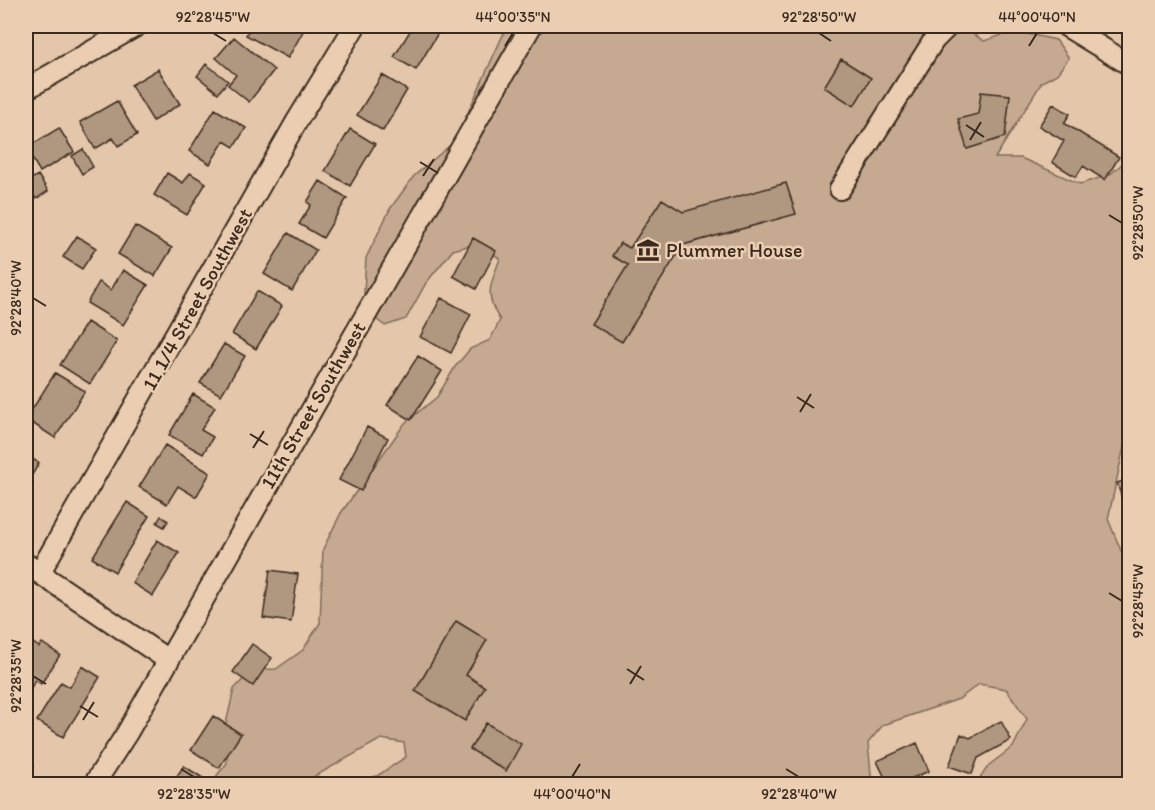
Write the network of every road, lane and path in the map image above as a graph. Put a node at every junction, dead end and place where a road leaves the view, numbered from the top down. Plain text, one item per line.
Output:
1 (136, 26) edge
2 (355, 26) edge
3 (531, 26) edge
4 (948, 26) edge
5 (1066, 26) edge
6 (1130, 65) edge
7 (26, 89) edge
8 (840, 189) dead end
9 (33, 568) edge
10 (168, 660) junction
11 (94, 784) edge

1 - 7 street
2 - 9 street, 11 1/4 Street Southwest
3 - 10 street, 11th Street Southwest
4 - 8 street
5 - 6 street
9 - 10 street
10 - 11 street, 11th Street Southwest

